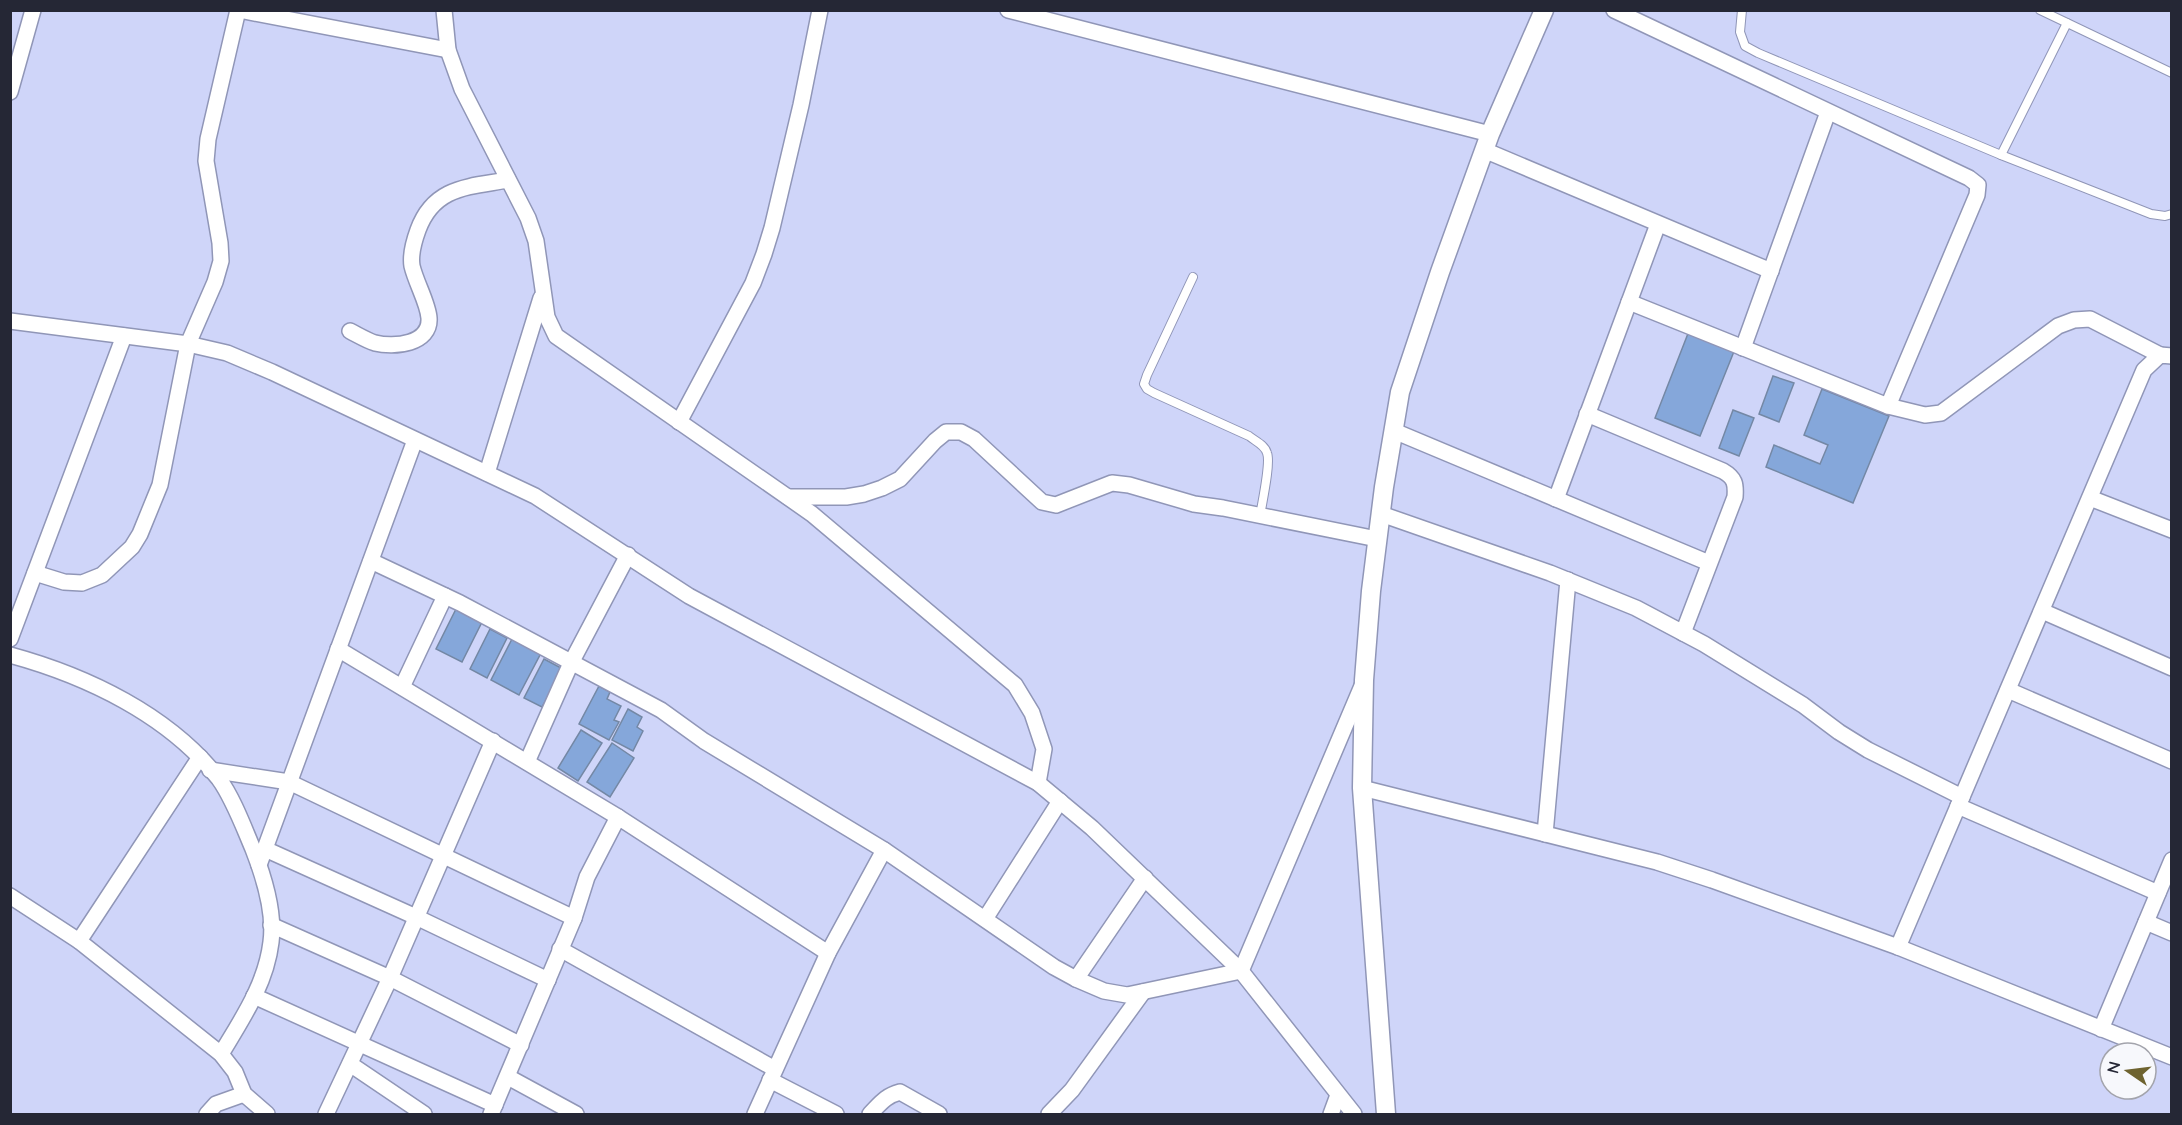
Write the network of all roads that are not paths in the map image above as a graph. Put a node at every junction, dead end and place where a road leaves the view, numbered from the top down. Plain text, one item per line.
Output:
1 (33, 10) edge
2 (239, 10) edge
3 (444, 10) edge
4 (820, 10) edge
5 (1008, 10) edge
6 (1544, 10) edge
7 (1614, 10) edge
8 (1742, 10) edge
9 (2040, 10) edge
10 (2067, 23) junction
11 (448, 50) junction
12 (2172, 73) edge
13 (10, 92) edge
14 (1828, 112) junction
15 (1487, 142) junction
16 (2001, 155) junction
17 (508, 180) junction
18 (2172, 214) edge
19 (1658, 224) junction
20 (1771, 271) junction
21 (1193, 277) dead end
22 (543, 293) junction
23 (1629, 302) junction
24 (10, 321) edge
25 (350, 331) dead end
26 (124, 336) junction
27 (188, 344) junction
28 (1743, 348) junction
29 (2166, 355) edge
30 (1888, 406) junction
31 (1587, 414) junction
32 (679, 422) junction
33 (1394, 431) junction
34 (415, 440) junction
35 (487, 473) junction
36 (788, 497) junction
37 (2090, 498) junction
38 (1556, 499) junction
39 (1381, 514) junction
40 (1260, 516) junction
41 (2172, 530) edge
42 (1377, 539) junction
43 (628, 555) junction
44 (371, 561) junction
45 (1709, 563) junction
46 (35, 573) junction
47 (1568, 580) junction
48 (445, 596) junction
49 (2042, 611) junction
50 (1683, 633) junction
51 (10, 639) edge
52 (339, 648) junction
53 (10, 654) edge
54 (571, 663) junction
55 (2172, 668) edge
56 (1364, 680) junction
57 (402, 687) junction
58 (2008, 690) junction
59 (493, 741) junction
60 (200, 757) junction
61 (2172, 761) edge
62 (527, 762) junction
63 (210, 770) junction
64 (289, 782) junction
65 (1038, 783) junction
66 (1362, 788) junction
67 (1060, 801) junction
68 (1960, 801) junction
69 (618, 817) junction
70 (1545, 834) junction
71 (265, 849) junction
72 (884, 850) junction
73 (444, 855) junction
74 (2172, 860) edge
75 (259, 865) junction
76 (1145, 878) junction
77 (2158, 892) junction
78 (10, 896) edge
79 (416, 917) junction
80 (574, 918) junction
81 (985, 919) junction
82 (2146, 922) junction
83 (271, 925) junction
84 (2172, 933) edge
85 (79, 942) junction
86 (1898, 946) junction
87 (560, 950) junction
88 (828, 953) junction
89 (1241, 971) junction
90 (390, 978) junction
91 (1076, 979) junction
92 (548, 980) junction
93 (1143, 992) junction
94 (254, 996) junction
95 (2102, 1029) junction
96 (360, 1043) junction
97 (521, 1045) junction
98 (221, 1054) junction
99 (2172, 1057) edge
100 (350, 1064) junction
101 (772, 1074) junction
102 (508, 1077) junction
103 (244, 1094) junction
104 (1338, 1095) junction
105 (493, 1110) edge
106 (207, 1114) edge
107 (267, 1114) edge
108 (326, 1114) edge
109 (424, 1114) edge
110 (576, 1114) edge
111 (755, 1114) edge
112 (836, 1114) edge
113 (870, 1114) edge
114 (939, 1114) edge
115 (1049, 1114) edge
116 (1331, 1114) edge
117 (1354, 1114) edge
118 (1386, 1114) edge

1 - 13 street
2 - 11 street
2 - 27 street
3 - 11 street
4 - 32 street
5 - 15 street
6 - 15 street
7 - 14 street
8 - 16 lane
9 - 10 lane
10 - 12 lane
10 - 16 lane
11 - 17 street
14 - 20 street
14 - 30 street
15 - 19 street
15 - 33 street
16 - 18 lane
17 - 22 street
17 - 25 street
19 - 20 street
19 - 23 street
20 - 28 street
21 - 40 lane
22 - 32 street
22 - 35 street
23 - 28 street
23 - 31 street
24 - 26 street
26 - 27 street
26 - 46 street
27 - 34 street
27 - 46 street
28 - 30 street
29 - 30 street
29 - 37 street
31 - 38 street
31 - 45 street
32 - 36 street
33 - 38 street
33 - 39 street
34 - 35 street
34 - 44 street
35 - 43 street
36 - 40 street
36 - 65 street
37 - 41 street
37 - 49 street
38 - 45 street
39 - 42 street
39 - 47 street
40 - 42 street
42 - 56 street
43 - 54 street
43 - 65 street
44 - 48 street
44 - 52 street
45 - 50 street
46 - 51 street
47 - 50 street
47 - 70 street
48 - 54 street
48 - 57 street
49 - 55 street
49 - 58 street
50 - 68 street
52 - 57 street
52 - 64 street
53 - 60 street
54 - 62 street
54 - 72 street
56 - 66 street
56 - 89 street
57 - 59 street
58 - 61 street
58 - 68 street
59 - 62 street
59 - 73 street
60 - 63 street
60 - 85 street
62 - 69 street
63 - 64 street
63 - 75 street
64 - 71 street
64 - 73 street
65 - 67 street
66 - 70 street
66 - 118 street
67 - 76 street
67 - 81 street
68 - 77 street
68 - 86 street
69 - 80 street
69 - 88 street
70 - 86 street
71 - 75 street
71 - 79 street
72 - 81 street
72 - 88 street
73 - 79 street
73 - 80 street
74 - 77 street
75 - 83 street
76 - 89 street
76 - 91 street
77 - 82 street
78 - 85 street
79 - 90 street
79 - 92 street
80 - 87 street
81 - 91 street
82 - 84 street
82 - 95 street
83 - 90 street
83 - 94 street
85 - 98 street
86 - 95 street
87 - 92 street
87 - 101 street
88 - 101 street
89 - 93 street
89 - 104 street
90 - 96 street
90 - 97 street
91 - 93 street
92 - 97 street
93 - 115 street
94 - 96 street
94 - 98 street
95 - 99 street
96 - 100 street
96 - 105 street
97 - 102 street
98 - 103 street
100 - 108 street
100 - 109 street
101 - 111 street
101 - 112 street
102 - 105 street
102 - 110 street
103 - 106 street
103 - 107 street
104 - 116 street
104 - 117 street
113 - 114 street

